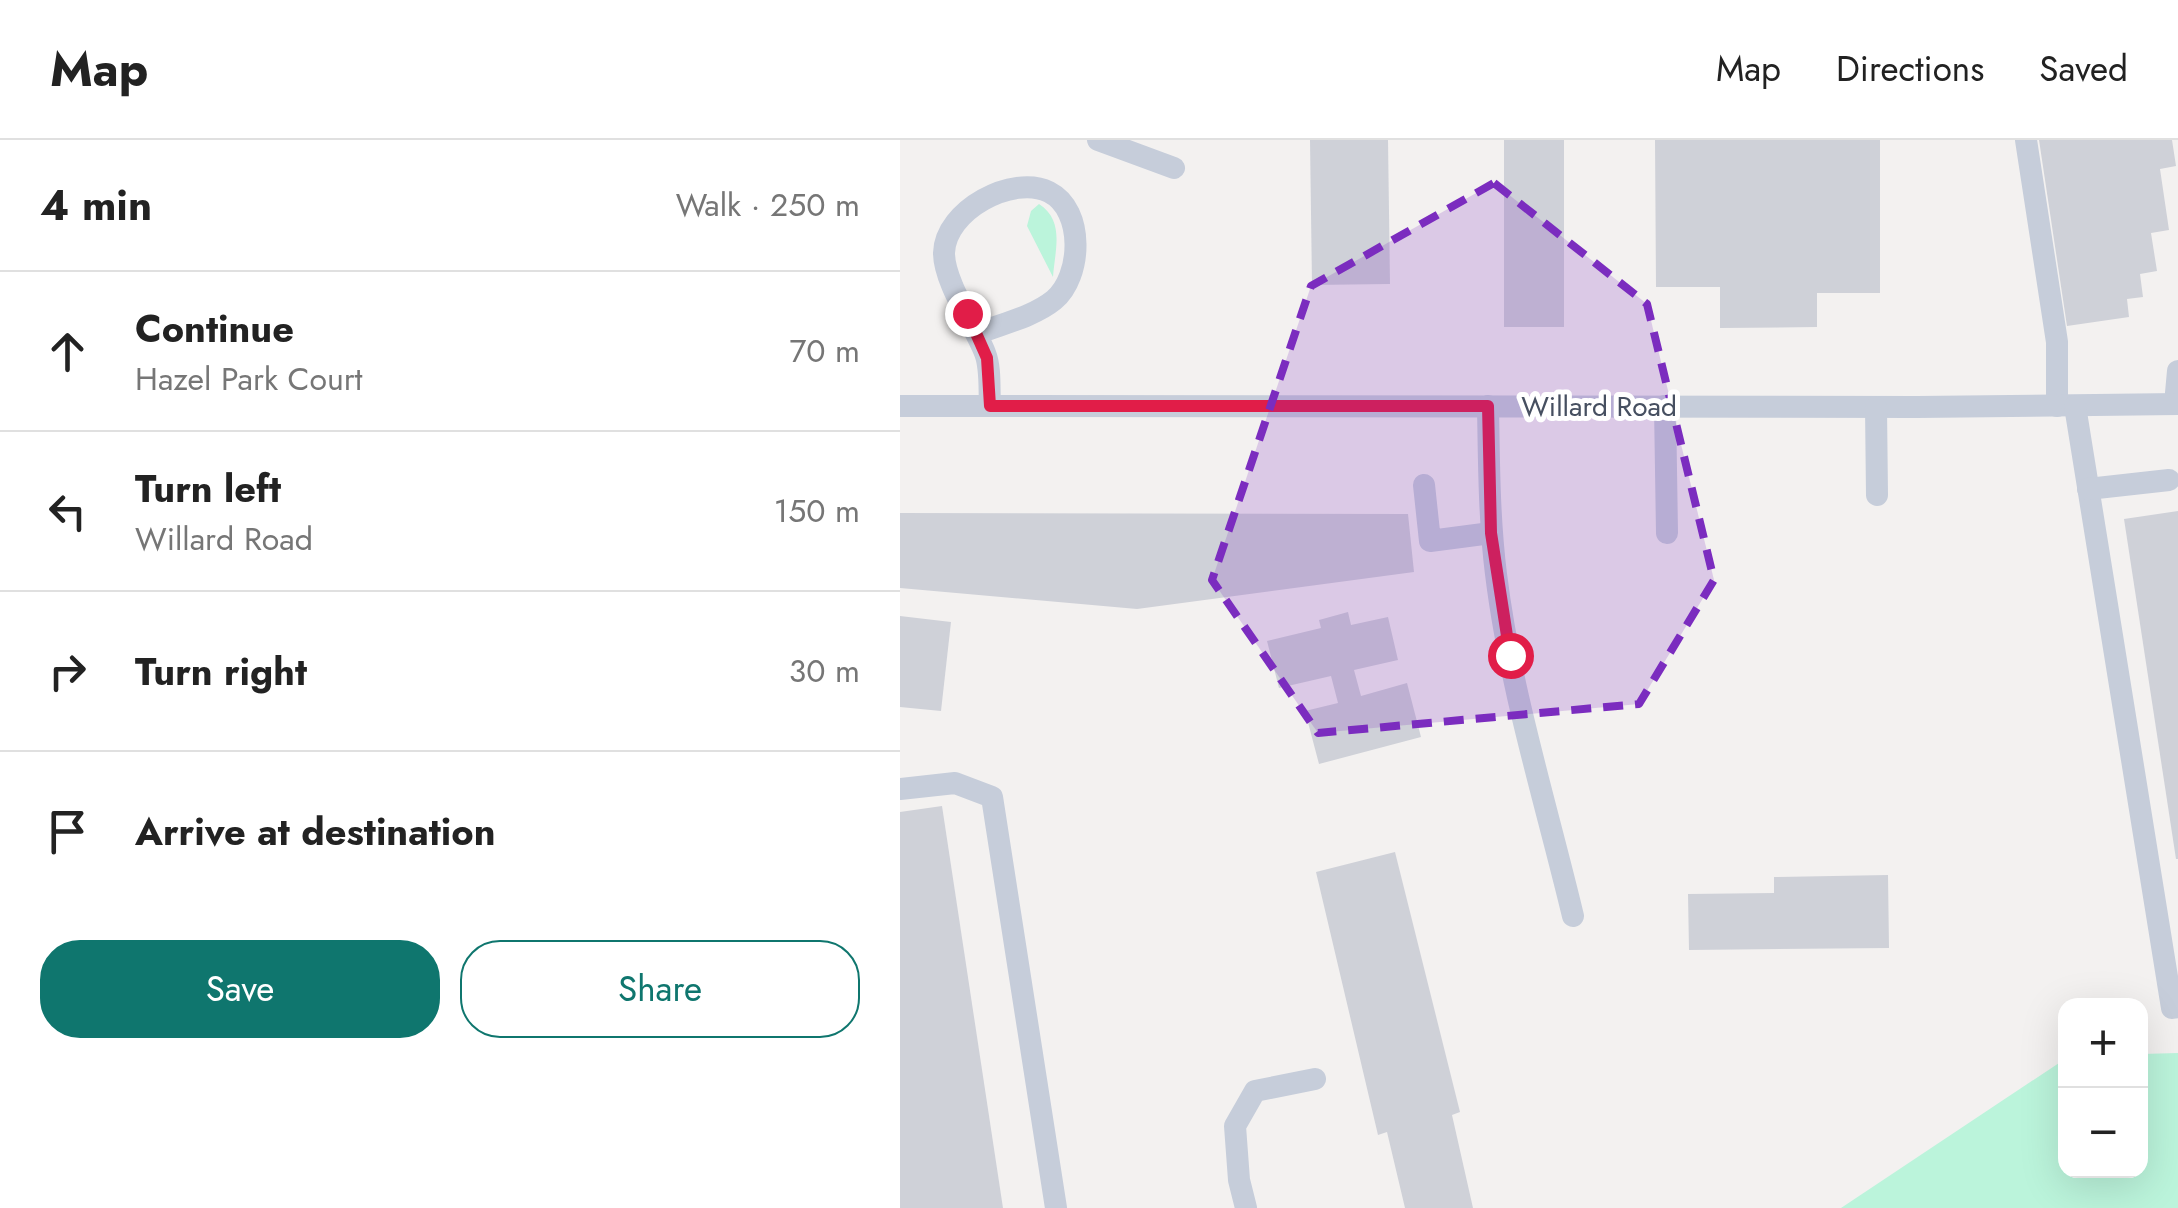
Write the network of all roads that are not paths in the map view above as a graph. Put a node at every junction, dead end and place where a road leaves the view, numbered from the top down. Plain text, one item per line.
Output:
1 (1098, 140) edge
2 (2026, 140) edge
3 (1174, 168) dead end
4 (976, 334) junction
5 (2178, 371) edge
6 (2177, 404) edge
7 (900, 406) edge
8 (990, 406) junction
9 (1488, 406) junction
10 (1665, 406) junction
11 (2066, 406) junction
12 (1876, 407) junction
13 (2169, 480) dead end
14 (1424, 485) dead end
15 (2088, 490) junction
16 (1877, 495) dead end
17 (1491, 533) junction
18 (1667, 533) dead end
19 (900, 789) edge
20 (1573, 916) dead end
21 (2178, 1007) edge
22 (1315, 1079) dead end
23 (1056, 1208) edge
24 (1246, 1208) edge

1 - 3 street
2 - 11 street
4 - 4 street
4 - 8 street
5 - 6 street
6 - 11 street, Willard Road
7 - 8 street, Willard Road
8 - 9 street, Willard Road
9 - 10 street, Willard Road
9 - 17 street
10 - 12 street, Willard Road
10 - 18 street
11 - 12 street, Willard Road
11 - 15 street
12 - 16 street
13 - 15 street
14 - 17 street
15 - 21 street
17 - 20 street
19 - 23 street
22 - 24 street

